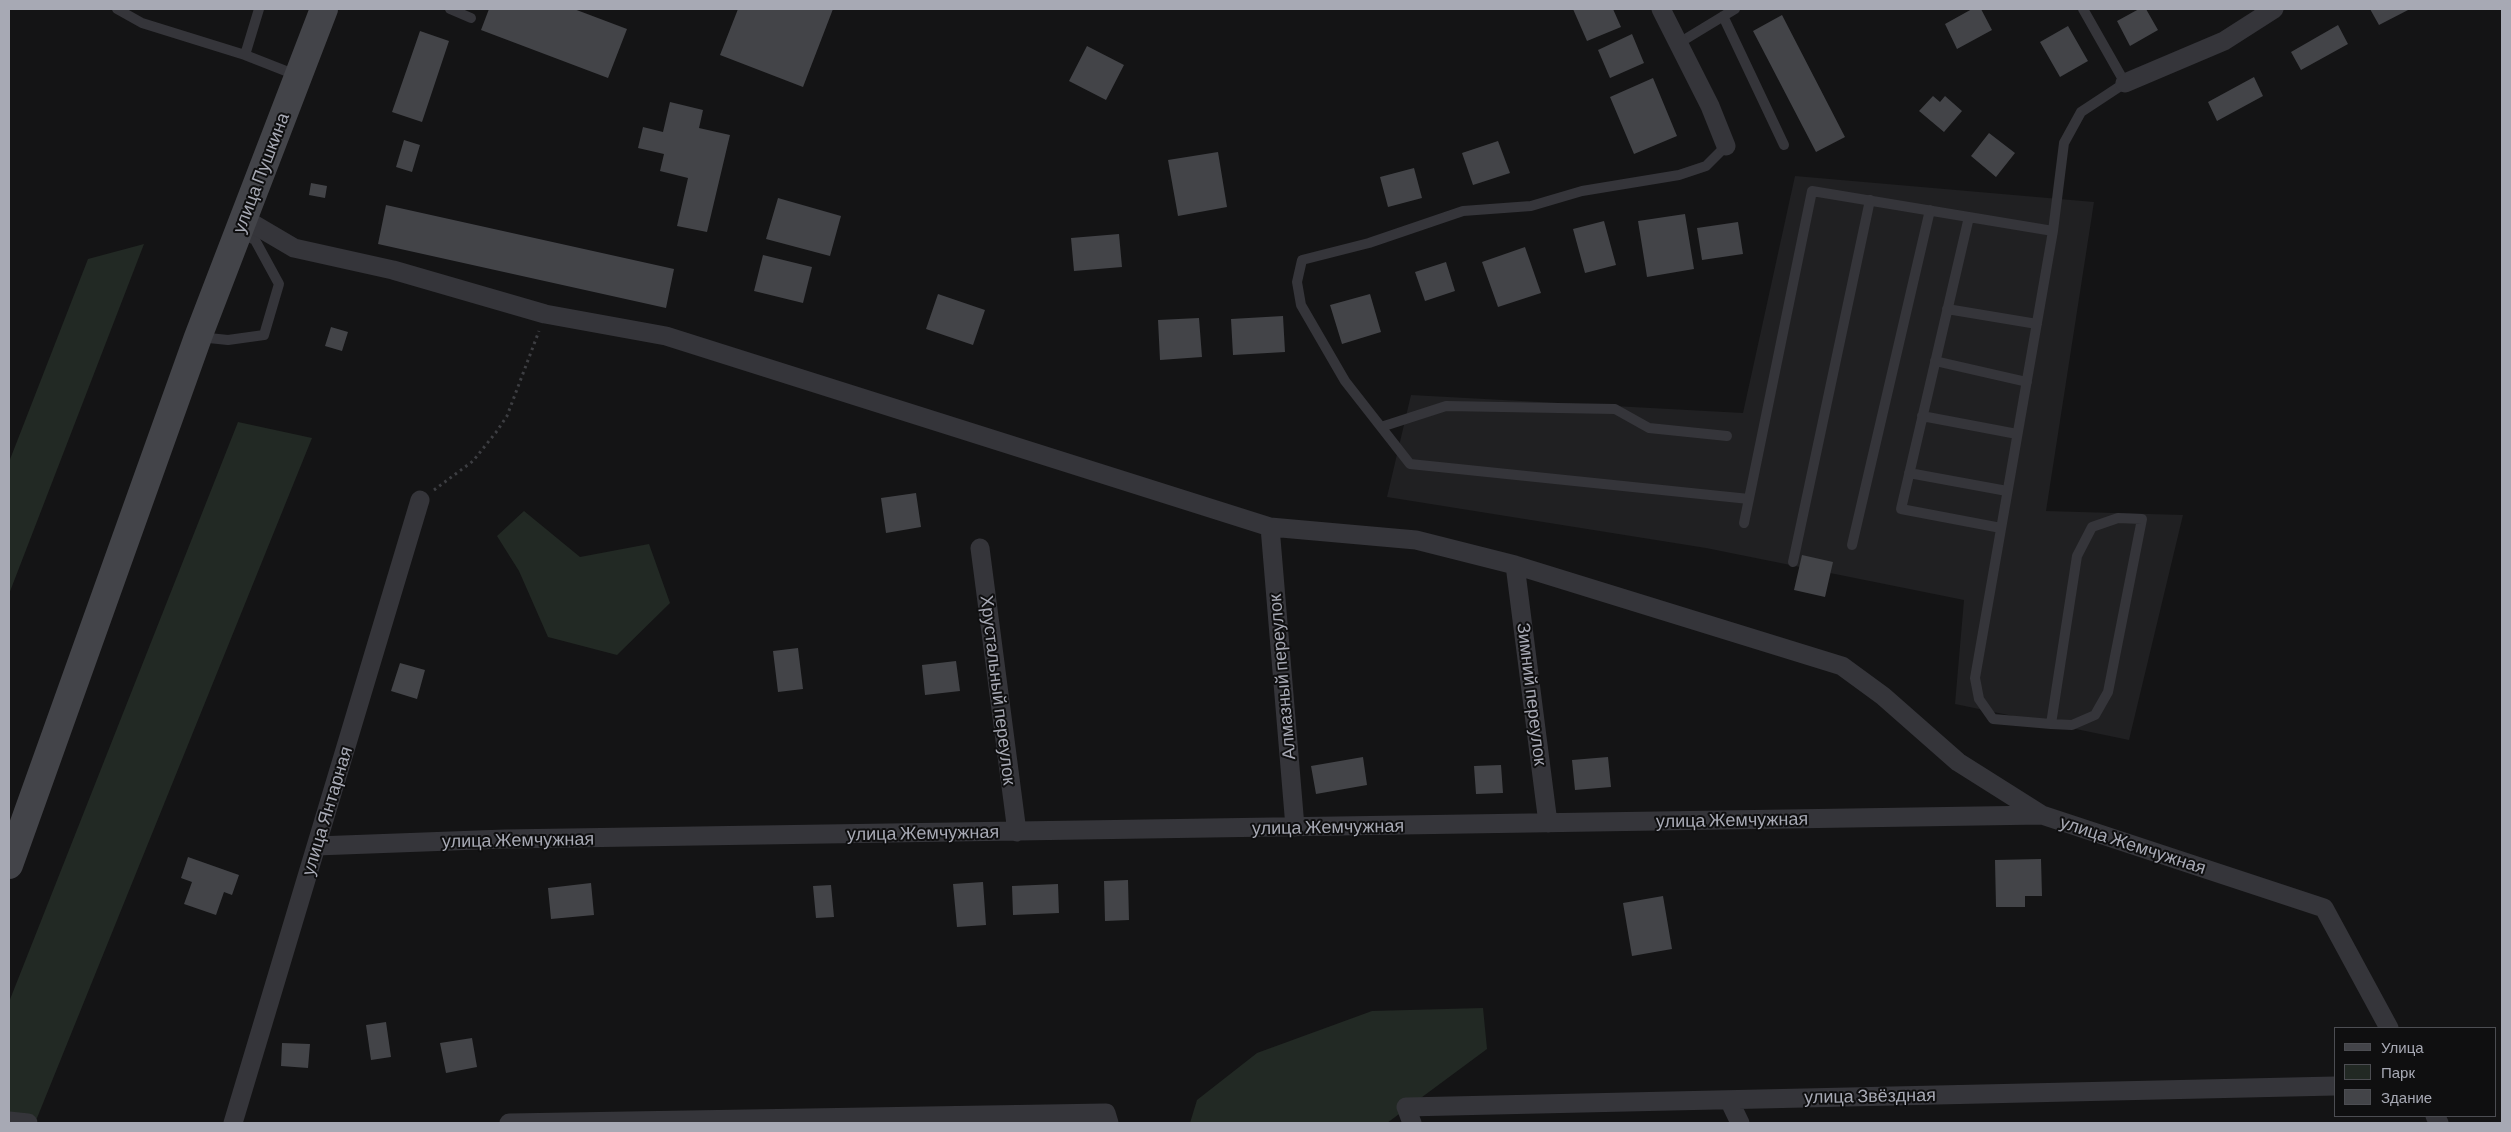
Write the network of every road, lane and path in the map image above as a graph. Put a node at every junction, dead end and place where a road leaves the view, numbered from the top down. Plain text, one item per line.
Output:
1 (117, 9) edge
2 (259, 9) edge
3 (324, 9) edge
4 (450, 9) edge
5 (1661, 9) edge
6 (1735, 9) edge
7 (2083, 9) edge
8 (2274, 9) edge
9 (1722, 16) junction
10 (471, 18) dead end
11 (1679, 43) junction
12 (245, 55) junction
13 (298, 76) junction
14 (2125, 83) junction
15 (1784, 145) dead end
16 (1726, 146) joint
17 (1870, 200) junction
18 (1930, 210) junction
19 (1969, 217) junction
20 (240, 225) junction
21 (2053, 231) junction
22 (1947, 309) junction
23 (545, 314) junction
24 (2037, 324) junction
25 (198, 337) junction
26 (1935, 361) junction
27 (2027, 382) junction
28 (1922, 416) junction
29 (1381, 427) junction
30 (2018, 434) junction
31 (1727, 436) dead end
32 (1910, 473) junction
33 (2007, 491) junction
34 (1749, 499) junction
35 (420, 500) joint
36 (1744, 522) dead end
37 (1270, 527) junction
38 (2001, 528) junction
39 (1852, 545) dead end
40 (980, 548) dead end
41 (1793, 562) dead end
42 (1515, 565) junction
43 (2051, 724) junction
44 (2042, 815) junction
45 (1548, 823) junction
46 (1294, 827) junction
47 (1017, 832) junction
48 (316, 846) junction
49 (9, 865) edge
50 (2388, 1027) edge
51 (2334, 1086) edge
52 (1728, 1100) junction
53 (1409, 1115) edge
54 (1108, 1118) edge
55 (9, 1121) edge
56 (28, 1123) edge
57 (234, 1123) edge
58 (510, 1123) edge
59 (1740, 1123) edge

1 - 12 lane
2 - 12 lane
3 - 13 street, улица Пушкина
4 - 10 lane
5 - 11 street
6 - 9 lane
7 - 14 lane
8 - 14 street
9 - 11 lane
9 - 15 lane
11 - 16 street
12 - 13 lane
13 - 20 street, улица Пушкина
14 - 21 lane
16 - 29 lane
17 - 18 lane
17 - 34 lane
17 - 41 lane
18 - 19 lane
18 - 39 lane
19 - 21 lane
19 - 22 lane
20 - 23 street
20 - 25 street, улица Пушкина
20 - 25 lane
21 - 24 lane
22 - 24 lane
22 - 26 lane
23 - 35 path
23 - 37 street
24 - 27 lane
25 - 49 street, улица Пушкина
26 - 27 lane
26 - 28 lane
27 - 30 lane
28 - 30 lane
28 - 32 lane
29 - 31 lane
29 - 34 lane
30 - 33 lane
32 - 33 lane
32 - 38 lane
33 - 38 lane
34 - 36 lane
35 - 48 street, улица Янтарная
37 - 42 street
37 - 46 street, Алмазный переулок
38 - 43 lane
40 - 47 street, Хрустальный переулок
42 - 44 street
42 - 45 street, Зимний переулок
43 - 43 lane
44 - 45 street, улица Жемчужная
44 - 50 street, улица Жемчужная
45 - 46 street, улица Жемчужная
46 - 47 street, улица Жемчужная
47 - 48 street, улица Жемчужная
48 - 57 street, улица Янтарная
51 - 52 street, улица Звёздная
52 - 53 street, улица Звёздная
52 - 59 street
54 - 58 street
55 - 56 street

